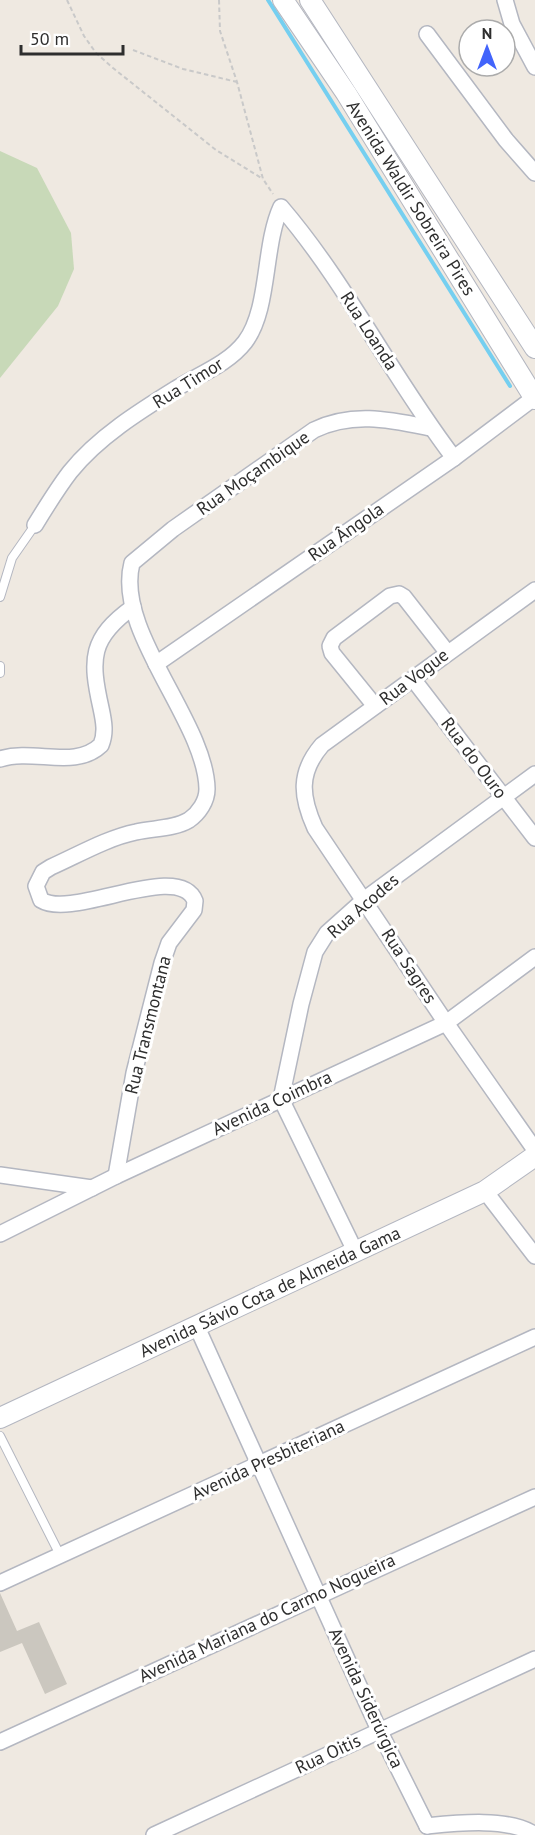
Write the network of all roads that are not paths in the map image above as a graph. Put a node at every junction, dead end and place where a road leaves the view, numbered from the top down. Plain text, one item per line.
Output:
1 (283, 0) edge
2 (310, 0) edge
3 (505, 0) edge
4 (427, 34) dead end
5 (535, 67) edge
6 (535, 173) edge
7 (281, 207) joint
8 (535, 348) edge
9 (535, 398) edge
10 (431, 428) junction
11 (454, 458) junction
12 (35, 525) joint
13 (535, 590) edge
14 (0, 597) edge
15 (133, 607) junction
16 (447, 652) junction
17 (156, 664) junction
18 (0, 666) edge
19 (0, 673) edge
20 (413, 679) junction
21 (375, 706) junction
22 (0, 759) edge
23 (535, 774) edge
24 (306, 775) joint
25 (504, 798) junction
26 (535, 838) edge
27 (365, 899) junction
28 (535, 957) edge
29 (446, 1023) junction
30 (281, 1099) junction
31 (535, 1150) edge
32 (535, 1156) edge
33 (0, 1175) edge
34 (116, 1176) junction
35 (92, 1188) junction
36 (485, 1191) junction
37 (0, 1233) edge
38 (354, 1251) junction
39 (535, 1256) edge
40 (197, 1328) junction
41 (535, 1337) edge
42 (0, 1418) edge
43 (0, 1436) edge
44 (258, 1465) junction
45 (535, 1497) edge
46 (60, 1555) junction
47 (0, 1583) edge
48 (318, 1594) junction
49 (535, 1659) edge
50 (379, 1730) junction
51 (0, 1742) edge
52 (532, 1829) edge
53 (422, 1831) edge
54 (154, 1835) edge

1 - 9 street, Avenida Waldir Sobreira Pires
2 - 8 street, Avenida Waldir Sobreira Pires
3 - 5 street
4 - 6 street
7 - 10 street, Rua Loanda
7 - 12 street, Rua Timor
9 - 11 street, Rua Ângola
10 - 11 street, Rua Loanda
10 - 15 street, Rua Moçambique
11 - 17 street, Rua Ângola
12 - 14 lane
13 - 16 street, Rua Vogue
15 - 17 street, Rua Moçambique
15 - 22 street
16 - 20 street, Rua Vogue
16 - 21 street
17 - 34 street, Rua Transmontana
18 - 19 lane
20 - 21 street, Rua Vogue
20 - 25 street, Rua do Ouro
21 - 24 street, Rua Vogue
23 - 25 street, Rua Acodes
24 - 27 street, Rua Sagres
25 - 26 street, Rua do Ouro
25 - 27 street, Rua Acodes
27 - 29 street, Rua Sagres
27 - 30 street, Rua Acodes
28 - 29 street, Avenida Coimbra
29 - 30 street, Avenida Coimbra
29 - 31 street, Rua Sagres
30 - 34 street, Avenida Coimbra
30 - 38 street
32 - 36 street, Avenida Sávio Cota de Almeida Gama
33 - 35 street
34 - 35 street, Avenida Coimbra
35 - 37 street, Avenida Coimbra
36 - 38 street, Avenida Sávio Cota de Almeida Gama
36 - 39 street
38 - 40 street, Avenida Sávio Cota de Almeida Gama
40 - 42 street, Avenida Sávio Cota de Almeida Gama
40 - 44 street, Avenida Siderúrgica
41 - 44 street, Avenida Presbiteriana
43 - 46 lane
44 - 46 street, Avenida Presbiteriana
44 - 48 street, Avenida Siderúrgica
45 - 48 street, Avenida Mariana do Carmo Nogueira
46 - 47 street, Avenida Presbiteriana
48 - 50 street, Avenida Siderúrgica
48 - 51 street, Avenida Mariana do Carmo Nogueira
49 - 50 street, Rua Oitis
50 - 53 street, Avenida Siderúrgica
50 - 54 street, Rua Oitis
52 - 53 street

